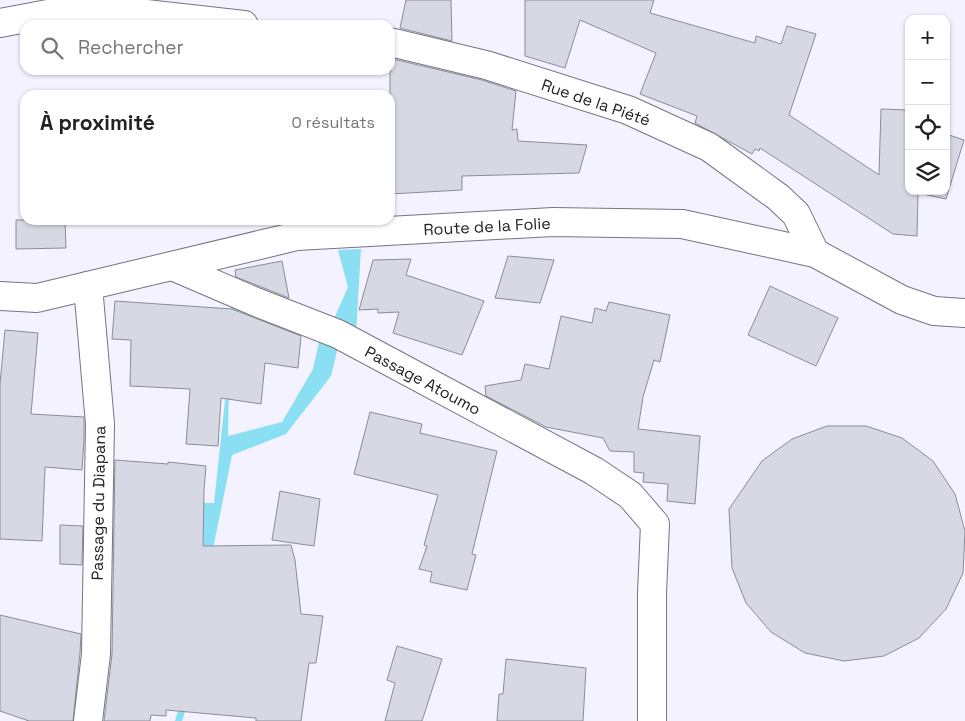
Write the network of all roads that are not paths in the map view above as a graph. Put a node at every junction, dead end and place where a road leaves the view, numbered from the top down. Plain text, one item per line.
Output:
1 (76, 4) edge
2 (204, 20) edge
3 (0, 23) edge
4 (395, 43) edge
5 (815, 253) junction
6 (172, 266) junction
7 (88, 286) junction
8 (0, 296) edge
9 (965, 313) edge
10 (88, 721) edge
11 (652, 721) edge

1 - 2 street
1 - 3 street
4 - 5 street, Rue de la Piété
5 - 6 street, Route de la Folie
5 - 9 street, Route de la Folie
6 - 7 street, Route de la Folie
6 - 11 street, Passage Atoumo
7 - 8 street, Route de la Folie
7 - 10 street, Passage du Diapana

